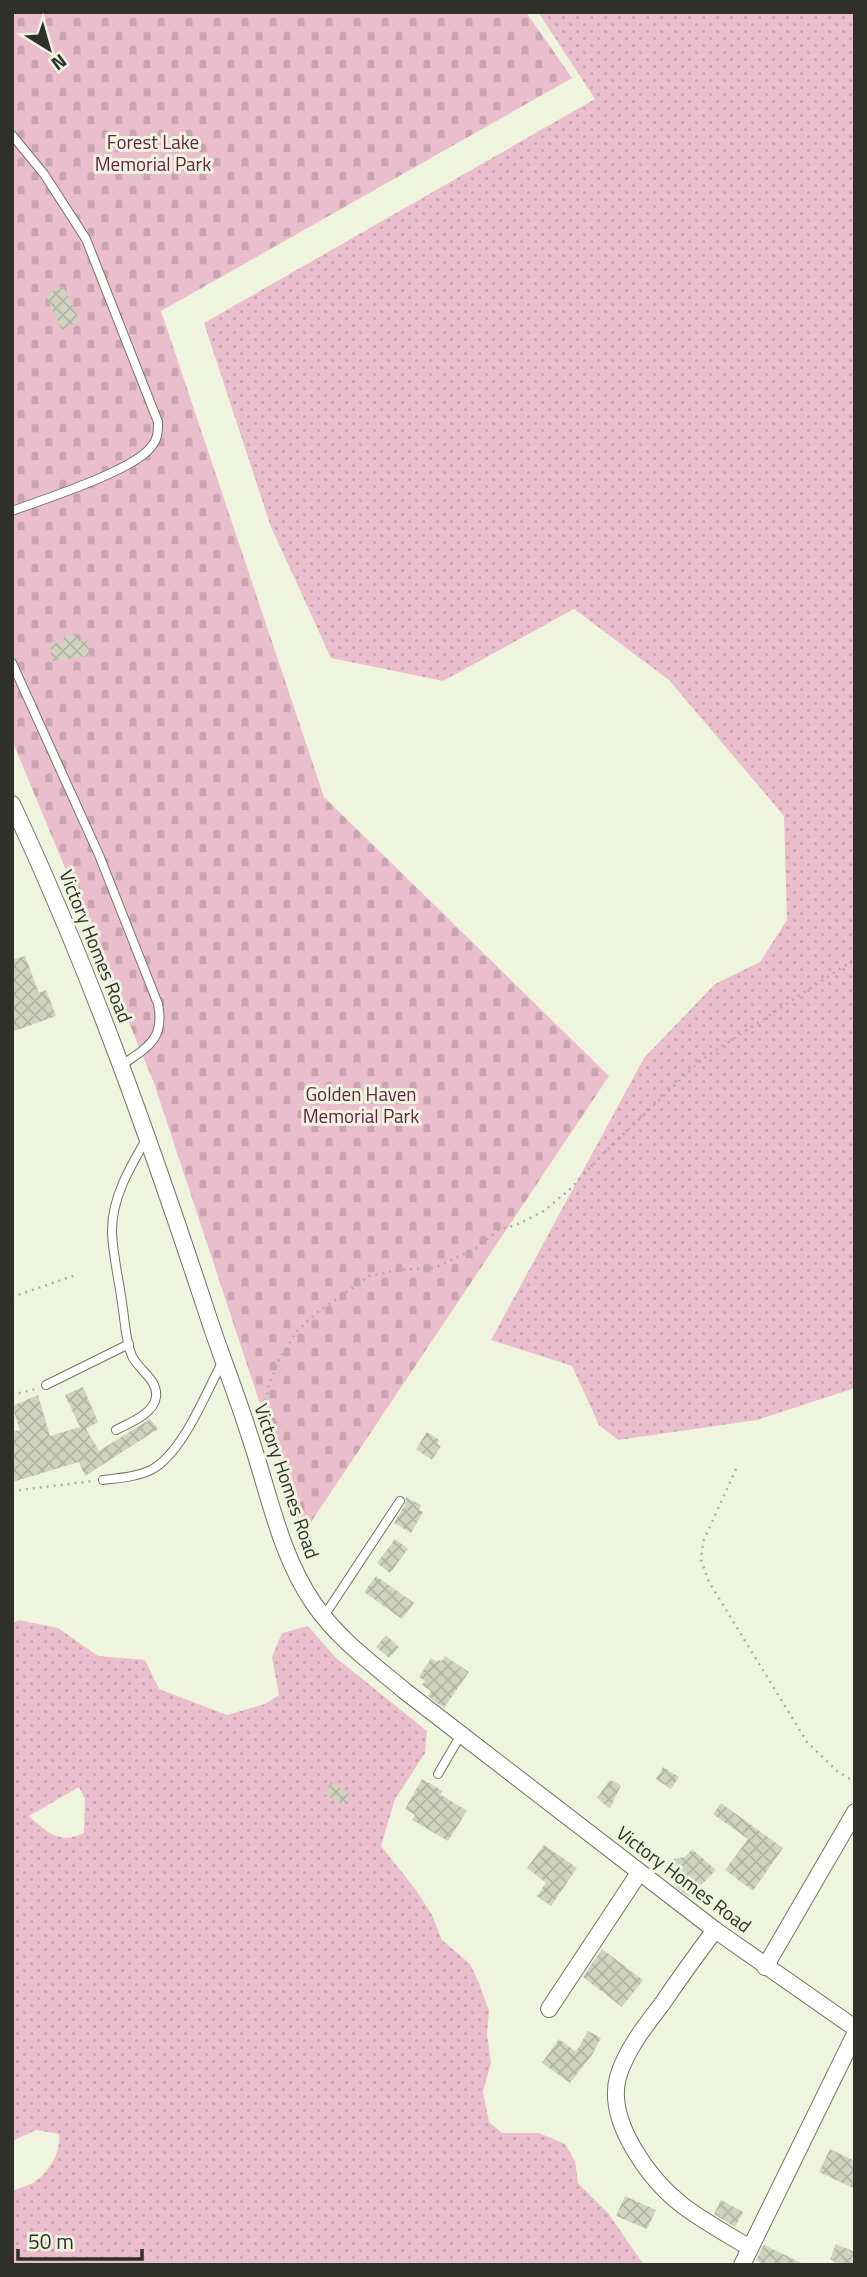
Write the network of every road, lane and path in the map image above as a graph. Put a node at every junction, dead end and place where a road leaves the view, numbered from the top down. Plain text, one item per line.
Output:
1 (12, 135) edge
2 (12, 511) edge
3 (12, 663) edge
4 (12, 804) edge
5 (855, 959) edge
6 (122, 1065) junction
7 (147, 1138) junction
8 (76, 1275) dead end
9 (12, 1297) edge
10 (129, 1344) junction
11 (223, 1361) junction
12 (46, 1385) joint
13 (12, 1395) edge
14 (116, 1430) dead end
15 (250, 1437) junction
16 (736, 1469) dead end
17 (103, 1480) joint
18 (12, 1491) edge
19 (400, 1501) dead end
20 (324, 1616) junction
21 (462, 1733) junction
22 (438, 1774) dead end
23 (855, 1782) edge
24 (855, 1812) edge
25 (639, 1873) junction
26 (715, 1930) junction
27 (765, 1967) junction
28 (549, 2009) dead end
29 (855, 2028) edge
30 (855, 2034) edge
31 (750, 2248) junction
32 (742, 2265) edge

1 - 2 lane
3 - 6 lane
4 - 6 street, Victory Homes Road
5 - 15 path
6 - 7 street, Victory Homes Road
7 - 10 lane
7 - 11 street, Victory Homes Road
8 - 9 path
10 - 12 lane
10 - 14 lane
11 - 15 street, Victory Homes Road
11 - 17 lane
12 - 13 path
15 - 20 street, Victory Homes Road
16 - 23 path
17 - 18 path
19 - 20 lane
20 - 21 street, Victory Homes Road
21 - 22 lane
21 - 25 street, Victory Homes Road
24 - 27 street
25 - 26 street, Victory Homes Road
25 - 28 street
26 - 27 street, Victory Homes Road
26 - 31 street
27 - 29 street, Victory Homes Road
30 - 31 street
31 - 32 street

